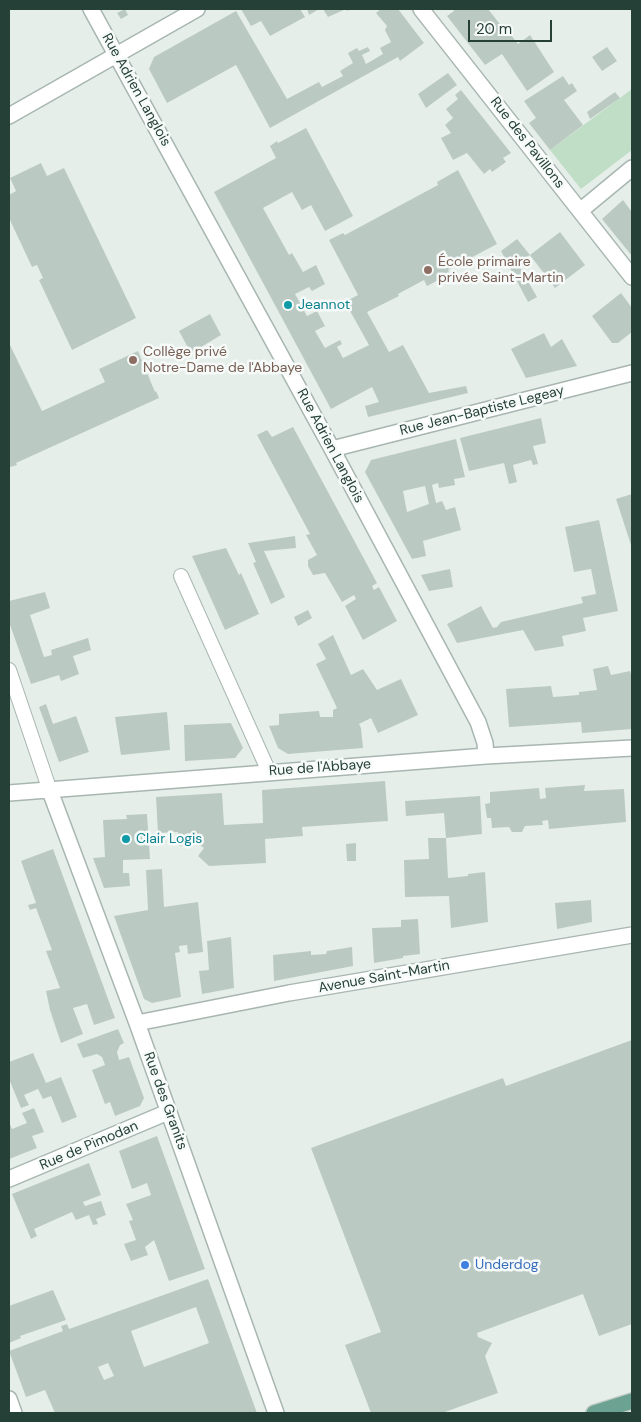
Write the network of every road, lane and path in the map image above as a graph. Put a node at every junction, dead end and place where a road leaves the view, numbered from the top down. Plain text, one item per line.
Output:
1 (91, 9) edge
2 (197, 9) edge
3 (421, 9) edge
4 (117, 55) junction
5 (9, 116) edge
6 (632, 168) edge
7 (580, 210) junction
8 (632, 277) edge
9 (632, 373) edge
10 (332, 449) junction
11 (181, 576) dead end
12 (9, 670) edge
13 (632, 748) edge
14 (486, 756) junction
15 (269, 772) junction
16 (50, 790) junction
17 (9, 793) edge
18 (632, 935) edge
19 (137, 1023) junction
20 (168, 1112) junction
21 (9, 1179) edge
22 (9, 1399) edge
23 (632, 1401) edge
24 (14, 1413) edge
25 (276, 1413) edge
26 (594, 1413) edge

1 - 4 street, Rue Adrien Langlois
2 - 4 street
3 - 7 street, Rue des Pavillons
4 - 5 street
4 - 10 street, Rue Adrien Langlois
6 - 7 street
7 - 8 street, Rue des Pavillons
9 - 10 street, Rue Jean-Baptiste Legeay
10 - 14 street, Rue Adrien Langlois
11 - 15 lane
12 - 16 lane
13 - 14 street, Rue de l'Abbaye
14 - 15 street, Rue de l'Abbaye
15 - 16 street, Rue de l'Abbaye
16 - 17 street, Rue de l'Abbaye
16 - 19 street, Rue des Granits
18 - 19 street, Avenue Saint-Martin
19 - 20 street, Rue des Granits
20 - 21 street, Rue de Pimodan
20 - 25 street, Rue des Granits
22 - 24 street
23 - 26 main road

